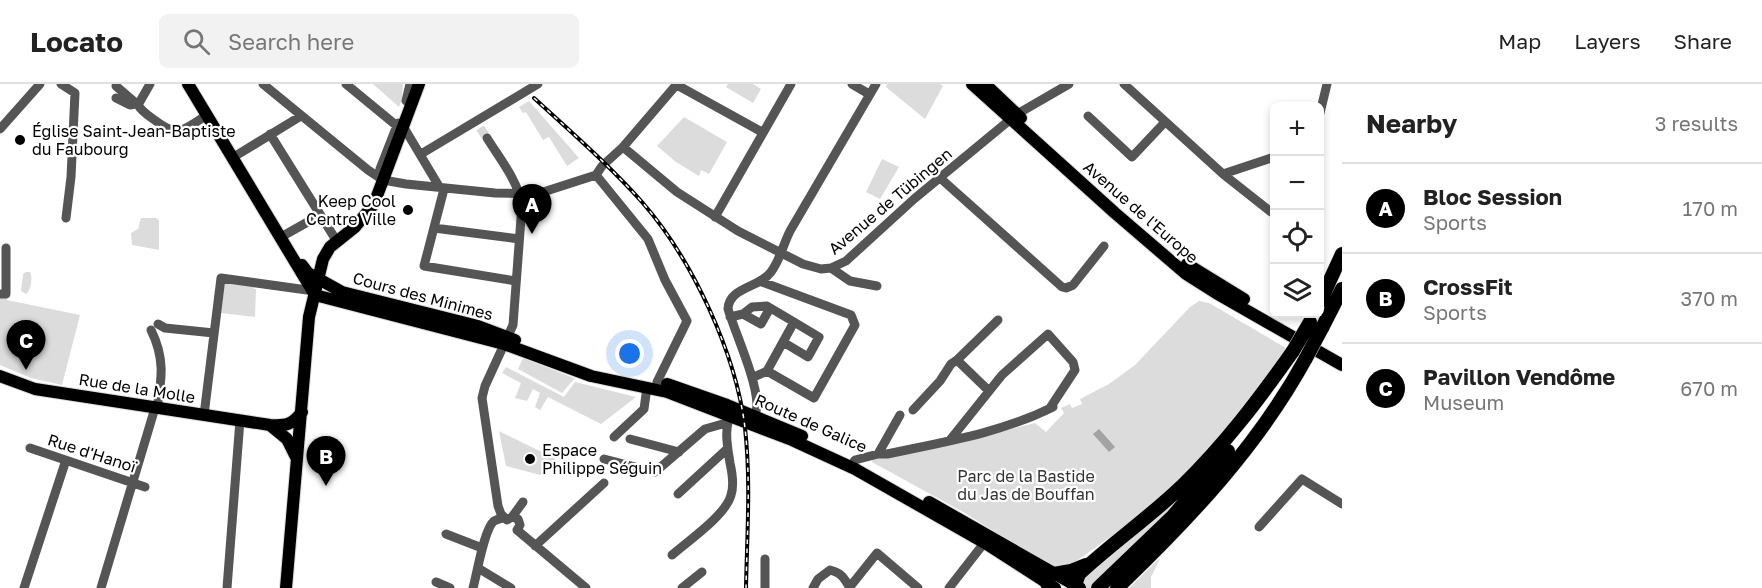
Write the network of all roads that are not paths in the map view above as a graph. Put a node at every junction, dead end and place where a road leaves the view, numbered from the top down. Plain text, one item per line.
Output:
1 (40, 84) edge
2 (61, 84) edge
3 (150, 84) edge
4 (188, 84) edge
5 (264, 84) edge
6 (346, 84) edge
7 (410, 84) edge
8 (419, 84) edge
9 (538, 84) edge
10 (677, 84) edge
11 (791, 84) edge
12 (852, 84) edge
13 (876, 84) edge
14 (972, 84) edge
15 (985, 84) edge
16 (1069, 84) edge
17 (1124, 84) edge
18 (1327, 84) edge
19 (116, 86) dead end
20 (870, 94) junction
21 (116, 98) dead end
22 (1323, 102) edge
23 (137, 104) junction
24 (206, 116) junction
25 (301, 116) junction
26 (1014, 116) junction
27 (1088, 116) dead end
28 (1165, 122) junction
29 (400, 126) junction
30 (0, 129) edge
31 (762, 132) junction
32 (270, 134) junction
33 (487, 138) tunnel mouth
34 (623, 147) junction
35 (421, 154) junction
36 (232, 158) junction
37 (1270, 159) edge
38 (602, 166) junction
39 (1222, 174) junction
40 (596, 175) junction
41 (939, 177) junction
42 (381, 178) junction
43 (442, 188) junction
44 (535, 194) junction
45 (520, 195) junction
46 (1270, 211) edge
47 (320, 215) junction
48 (715, 217) junction
49 (66, 218) dead end
50 (434, 228) junction
51 (519, 238) junction
52 (282, 239) junction
53 (336, 240) junction
54 (1104, 246) dead end
55 (6, 248) dead end
56 (779, 253) junction
57 (1342, 254) edge
58 (831, 268) junction
59 (516, 281) junction
60 (762, 282) junction
61 (877, 286) dead end
62 (313, 288) junction
63 (1341, 292) edge
64 (0, 294) edge
65 (1324, 294) edge
66 (770, 308) junction
67 (743, 314) junction
68 (730, 317) junction
69 (999, 320) dead end
70 (1315, 321) edge
71 (794, 322) junction
72 (214, 333) junction
73 (506, 340) junction
74 (783, 342) junction
75 (1303, 347) junction
76 (1342, 355) edge
77 (957, 360) junction
78 (1342, 364) edge
79 (767, 371) junction
80 (0, 376) edge
81 (754, 377) dead end
82 (652, 384) junction
83 (988, 391) junction
84 (156, 408) junction
85 (913, 410) dead end
86 (302, 412) junction
87 (204, 415) junction
88 (900, 415) dead end
89 (731, 416) junction
90 (755, 416) junction
91 (240, 420) junction
92 (294, 423) junction
93 (270, 425) junction
94 (614, 437) dead end
95 (630, 439) dead end
96 (950, 440) junction
97 (30, 448) dead end
98 (727, 449) junction
99 (680, 452) junction
100 (878, 454) junction
101 (604, 459) dead end
102 (66, 460) junction
103 (298, 462) junction
104 (853, 463) junction
105 (133, 483) junction
106 (604, 483) dead end
107 (145, 487) dead end
108 (678, 494) dead end
109 (523, 502) dead end
110 (1342, 504) edge
111 (507, 518) junction
112 (1259, 527) dead end
113 (446, 534) dead end
114 (987, 539) junction
115 (535, 546) junction
116 (482, 548) junction
117 (672, 555) dead end
118 (765, 559) dead end
119 (1093, 561) junction
120 (478, 568) junction
121 (702, 573) dead end
122 (436, 582) dead end
123 (1052, 583) edge
124 (1073, 587) edge
125 (24, 588) edge
126 (101, 588) edge
127 (227, 588) edge
128 (286, 588) edge
129 (450, 588) edge
130 (473, 588) edge
131 (511, 588) edge
132 (586, 588) edge
133 (681, 588) edge
134 (765, 588) edge
135 (813, 588) edge
136 (849, 588) edge
137 (918, 588) edge
138 (949, 588) edge
139 (1098, 588) edge
140 (1117, 588) edge

1 - 30 street
2 - 49 street
3 - 23 street
4 - 24 main road
5 - 25 street
6 - 29 street
7 - 29 street
8 - 29 main road
9 - 35 street
10 - 31 street
10 - 34 street
11 - 31 street
12 - 20 street
13 - 20 street
14 - 26 main road, Avenue de l'Europe
15 - 26 main road, Avenue de l'Europe
16 - 26 street, Avenue de Tübingen
17 - 28 street
18 - 22 street
19 - 23 street
20 - 56 street
21 - 23 street
23 - 24 street
24 - 36 main road
25 - 32 street
25 - 42 street
26 - 41 street, Avenue de Tübingen
26 - 75 main road, Avenue de l'Europe
27 - 28 street
28 - 39 street
29 - 35 street
29 - 42 main road
31 - 48 street
32 - 36 street
32 - 47 street
33 - 45 street
34 - 38 street
34 - 48 street, Avenue de Tübingen
35 - 43 street
36 - 52 main road
37 - 39 street
38 - 40 street
38 - 44 street
39 - 46 street
40 - 44 street
40 - 82 street
41 - 54 street
41 - 58 street, Avenue de Tübingen
42 - 43 street
42 - 53 main road
43 - 45 street
43 - 50 street
44 - 45 street
45 - 51 street
47 - 52 street
47 - 53 street
48 - 56 street, Avenue de Tübingen
50 - 51 street
50 - 59 street
51 - 59 street
52 - 62 main road
53 - 62 main road
55 - 64 street
56 - 58 street, Avenue de Tübingen
56 - 60 street
57 - 65 highway
58 - 61 street
59 - 73 street
60 - 68 street
60 - 79 street
62 - 72 street
62 - 73 main road, Cours des Minimes
62 - 73 main road, Cours des Minimes
62 - 86 main road
62 - 92 main road
63 - 70 highway
66 - 67 street
66 - 67 street
66 - 71 street
67 - 68 street
68 - 90 street
69 - 77 street
70 - 75 highway, bridge
71 - 74 street
71 - 74 street
72 - 84 street
72 - 87 street
73 - 82 main road, Route de Galice
73 - 111 street
74 - 79 street
75 - 76 main road
75 - 78 main road
75 - 119 highway
75 - 139 highway
75 - 140 highway
77 - 83 street
77 - 85 street
79 - 81 street
80 - 84 main road, Rue de la Molle
82 - 89 main road, Route de Galice
82 - 94 street
83 - 96 street
83 - 96 street
84 - 87 main road, Rue de la Molle
84 - 105 street
86 - 92 main road
86 - 103 main road
87 - 91 main road, Rue de la Molle
88 - 100 street
89 - 90 main road, Route de Galice
89 - 98 street
89 - 99 street
89 - 104 main road, Route de Galice
90 - 104 main road, Route de Galice
91 - 93 main road, Rue de la Molle
91 - 127 street
92 - 93 main road, Rue de la Molle
92 - 103 main road
93 - 103 main road
95 - 99 street
96 - 100 street
97 - 102 street, Rue d'Hanoï
98 - 108 street
98 - 117 street
99 - 101 street
100 - 104 street
102 - 105 street, Rue d'Hanoï
102 - 125 street
103 - 128 main road
104 - 114 main road, Route de Galice
105 - 107 street, Rue d'Hanoï
105 - 126 street
106 - 115 street
109 - 111 street
110 - 112 street
111 - 115 street
111 - 116 street
113 - 116 street
114 - 123 main road, Route de Galice
114 - 138 street
115 - 132 street
116 - 120 street
118 - 134 street
119 - 123 highway
119 - 124 highway
120 - 130 street
120 - 131 street
121 - 133 street
122 - 129 street
123 - 124 main road, Route de Galice
135 - 136 street
136 - 137 street

